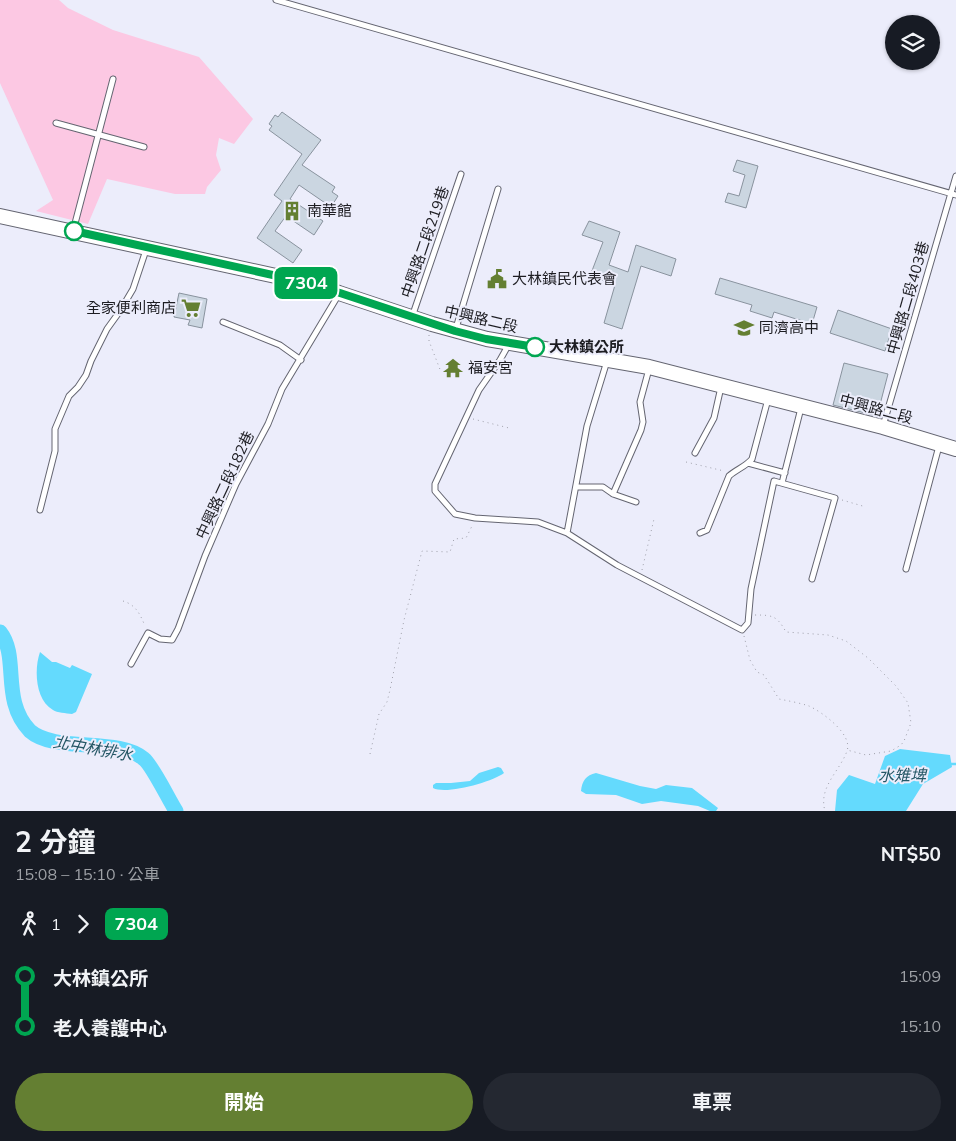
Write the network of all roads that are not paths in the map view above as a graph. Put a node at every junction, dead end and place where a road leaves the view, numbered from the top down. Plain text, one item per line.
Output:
1 (276, 0) edge
2 (114, 79) dead end
3 (56, 123) dead end
4 (99, 134) junction
5 (144, 147) dead end
6 (461, 174) dead end
7 (956, 176) edge
8 (498, 189) dead end
9 (954, 194) edge
10 (0, 216) edge
11 (73, 231) junction
12 (147, 247) junction
13 (340, 293) junction
14 (412, 318) junction
15 (223, 322) dead end
16 (455, 331) junction
17 (509, 344) junction
18 (608, 359) junction
19 (300, 360) junction
20 (649, 367) junction
21 (721, 386) junction
22 (768, 399) junction
23 (801, 407) junction
24 (883, 427) junction
25 (940, 444) junction
26 (956, 449) edge
27 (695, 453) dead end
28 (748, 464) junction
29 (785, 473) junction
30 (782, 483) junction
31 (576, 487) junction
32 (613, 494) junction
33 (636, 502) dead end
34 (40, 510) dead end
35 (567, 533) junction
36 (700, 533) dead end
37 (906, 569) dead end
38 (812, 579) dead end
39 (131, 664) dead end

1 - 9 lane
2 - 4 lane
3 - 4 lane
4 - 5 lane
4 - 11 lane
6 - 14 lane, 中興路二段219巷
7 - 9 lane, 中興路二段403巷
8 - 16 lane
9 - 24 lane, 中興路二段403巷
10 - 11 main road, 中興路二段
11 - 12 main road, 中興路二段
12 - 13 main road, 中興路二段
12 - 34 lane
13 - 14 main road, 中興路二段
13 - 19 lane, 中興路二段182巷
14 - 16 main road, 中興路二段
15 - 19 lane
16 - 17 main road, 中興路二段
17 - 18 main road, 中興路二段
17 - 35 lane
18 - 20 main road, 中興路二段
18 - 31 lane
19 - 39 lane, 中興路二段182巷
20 - 21 main road, 中興路二段
20 - 32 lane
21 - 22 main road, 中興路二段
21 - 27 lane
22 - 23 main road, 中興路二段
22 - 28 lane
23 - 24 main road, 中興路二段
23 - 29 lane
24 - 25 main road, 中興路二段
25 - 26 main road, 中興路二段
25 - 37 lane
28 - 29 lane
28 - 36 lane
29 - 30 lane
30 - 35 lane
30 - 38 lane
31 - 32 lane
31 - 35 lane
32 - 33 lane

